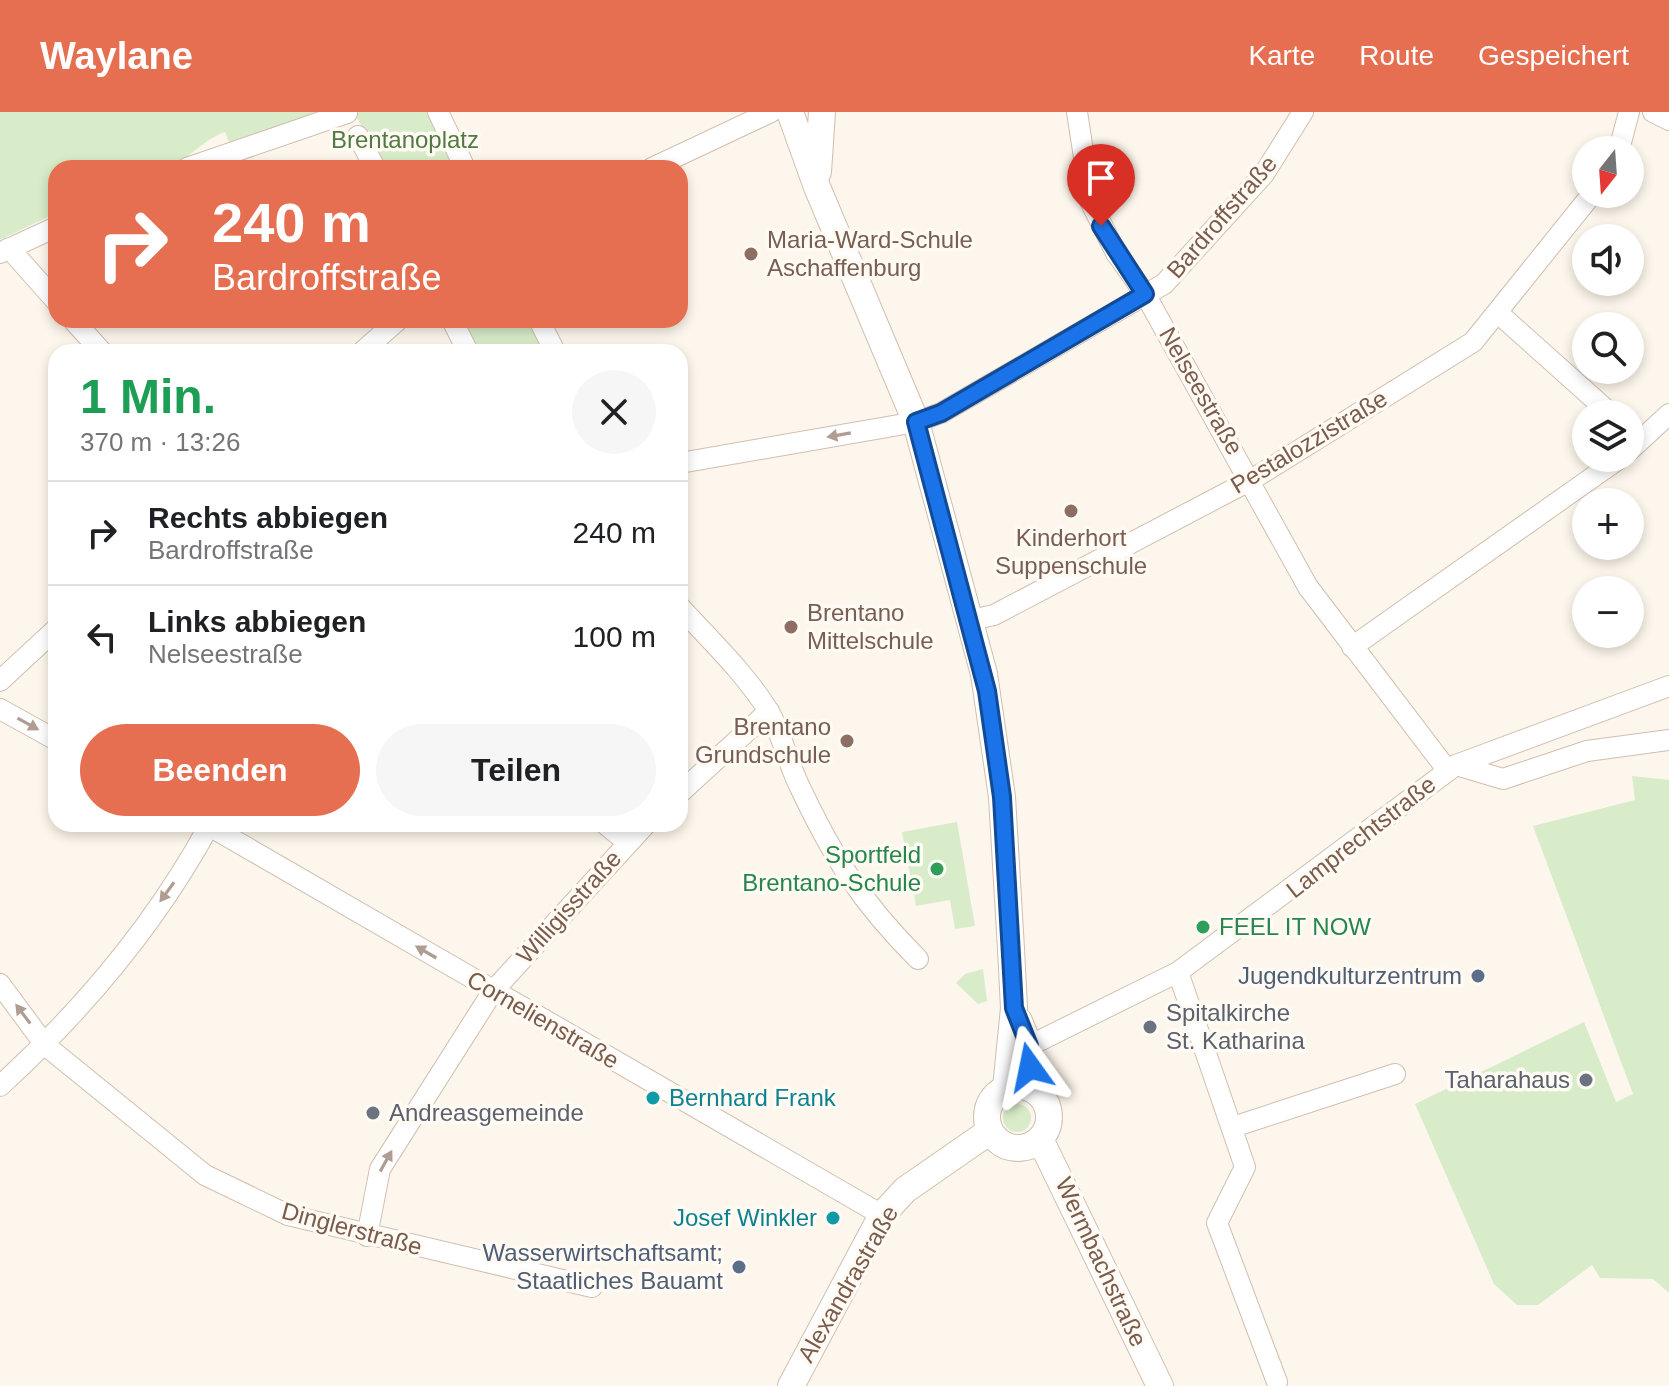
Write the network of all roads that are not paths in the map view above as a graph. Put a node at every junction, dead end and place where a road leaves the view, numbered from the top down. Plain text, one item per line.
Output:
1 (438, 112) edge
2 (771, 112) edge
3 (790, 112) edge
4 (822, 112) edge
5 (1077, 112) edge
6 (1303, 112) edge
7 (1629, 112) edge
8 (1653, 112) edge
9 (347, 113) edge
10 (1669, 120) edge
11 (358, 136) dead end
12 (1623, 136) edge
13 (210, 160) edge
14 (371, 160) edge
15 (461, 160) edge
16 (669, 160) edge
17 (817, 187) junction
18 (1581, 208) edge
19 (48, 231) edge
20 (4, 251) edge
21 (48, 293) edge
22 (1145, 294) junction
23 (1498, 313) junction
24 (80, 328) edge
25 (389, 328) edge
26 (95, 344) edge
27 (371, 344) edge
28 (1595, 400) edge
29 (1669, 414) edge
30 (916, 422) junction
31 (1644, 433) edge
32 (688, 462) edge
33 (1600, 472) edge
34 (1251, 480) junction
35 (688, 616) edge
36 (971, 620) junction
37 (48, 636) edge
38 (1352, 647) junction
39 (0, 681) edge
40 (1669, 686) edge
41 (0, 709) edge
42 (769, 711) junction
43 (48, 736) edge
44 (1669, 740) edge
45 (1452, 768) junction
46 (688, 786) edge
47 (204, 832) edge
48 (220, 832) edge
49 (615, 832) edge
50 (638, 832) edge
51 (627, 842) junction
52 (918, 959) dead end
53 (1178, 972) junction
54 (0, 984) edge
55 (493, 991) junction
56 (45, 1045) junction
57 (1020, 1047) junction
58 (1395, 1074) dead end
59 (0, 1086) edge
60 (1018, 1088) junction
61 (1233, 1127) junction
62 (990, 1131) junction
63 (1040, 1139) junction
64 (882, 1215) junction
65 (367, 1236) junction
66 (592, 1287) dead end
67 (1276, 1385) edge
68 (791, 1386) edge
69 (1160, 1386) edge

1 - 15 street
2 - 16 street
3 - 17 street
4 - 17 street
5 - 22 street, Nelseestraße
6 - 22 street, Bardroffstraße
7 - 12 street
8 - 10 street
9 - 13 street
11 - 14 street
17 - 30 street
18 - 23 street, Pestalozzistraße
19 - 20 street
20 - 21 street
22 - 30 street, Bardroffstraße
22 - 34 street, Nelseestraße
23 - 28 street
23 - 34 street, Pestalozzistraße
24 - 26 street
25 - 27 street
29 - 31 street
30 -> 32 street, Bardroffstraße
30 - 36 street
33 - 38 street
34 - 36 street, Pestalozzistraße
34 - 38 street, Nelseestraße
35 - 42 street
36 - 57 street
37 - 39 street
38 - 45 street, Nelseestraße
40 - 45 street, Lamprechtstraße
41 -> 43 street
42 - 46 street
42 - 52 street
44 - 45 street
45 - 53 street, Lamprechtstraße
47 -> 56 street
55 -> 48 street, Cornelienstraße
49 - 51 street
50 - 51 street, Willigisstraße
51 - 55 street, Willigisstraße
53 - 57 street, Lamprechtstraße
53 - 61 street
56 -> 54 street, Dinglerstraße
55 - 64 street, Cornelienstraße
65 -> 55 street, Willigisstraße
56 - 59 street
56 - 65 street, Dinglerstraße
57 - 60 street
58 - 61 street
60 - 62 street
60 - 63 street
61 - 67 street
62 - 63 street
62 - 64 street, Alexandrastraße
63 - 69 street, Wermbachstraße
64 - 68 street, Alexandrastraße
65 - 66 street, Dinglerstraße

